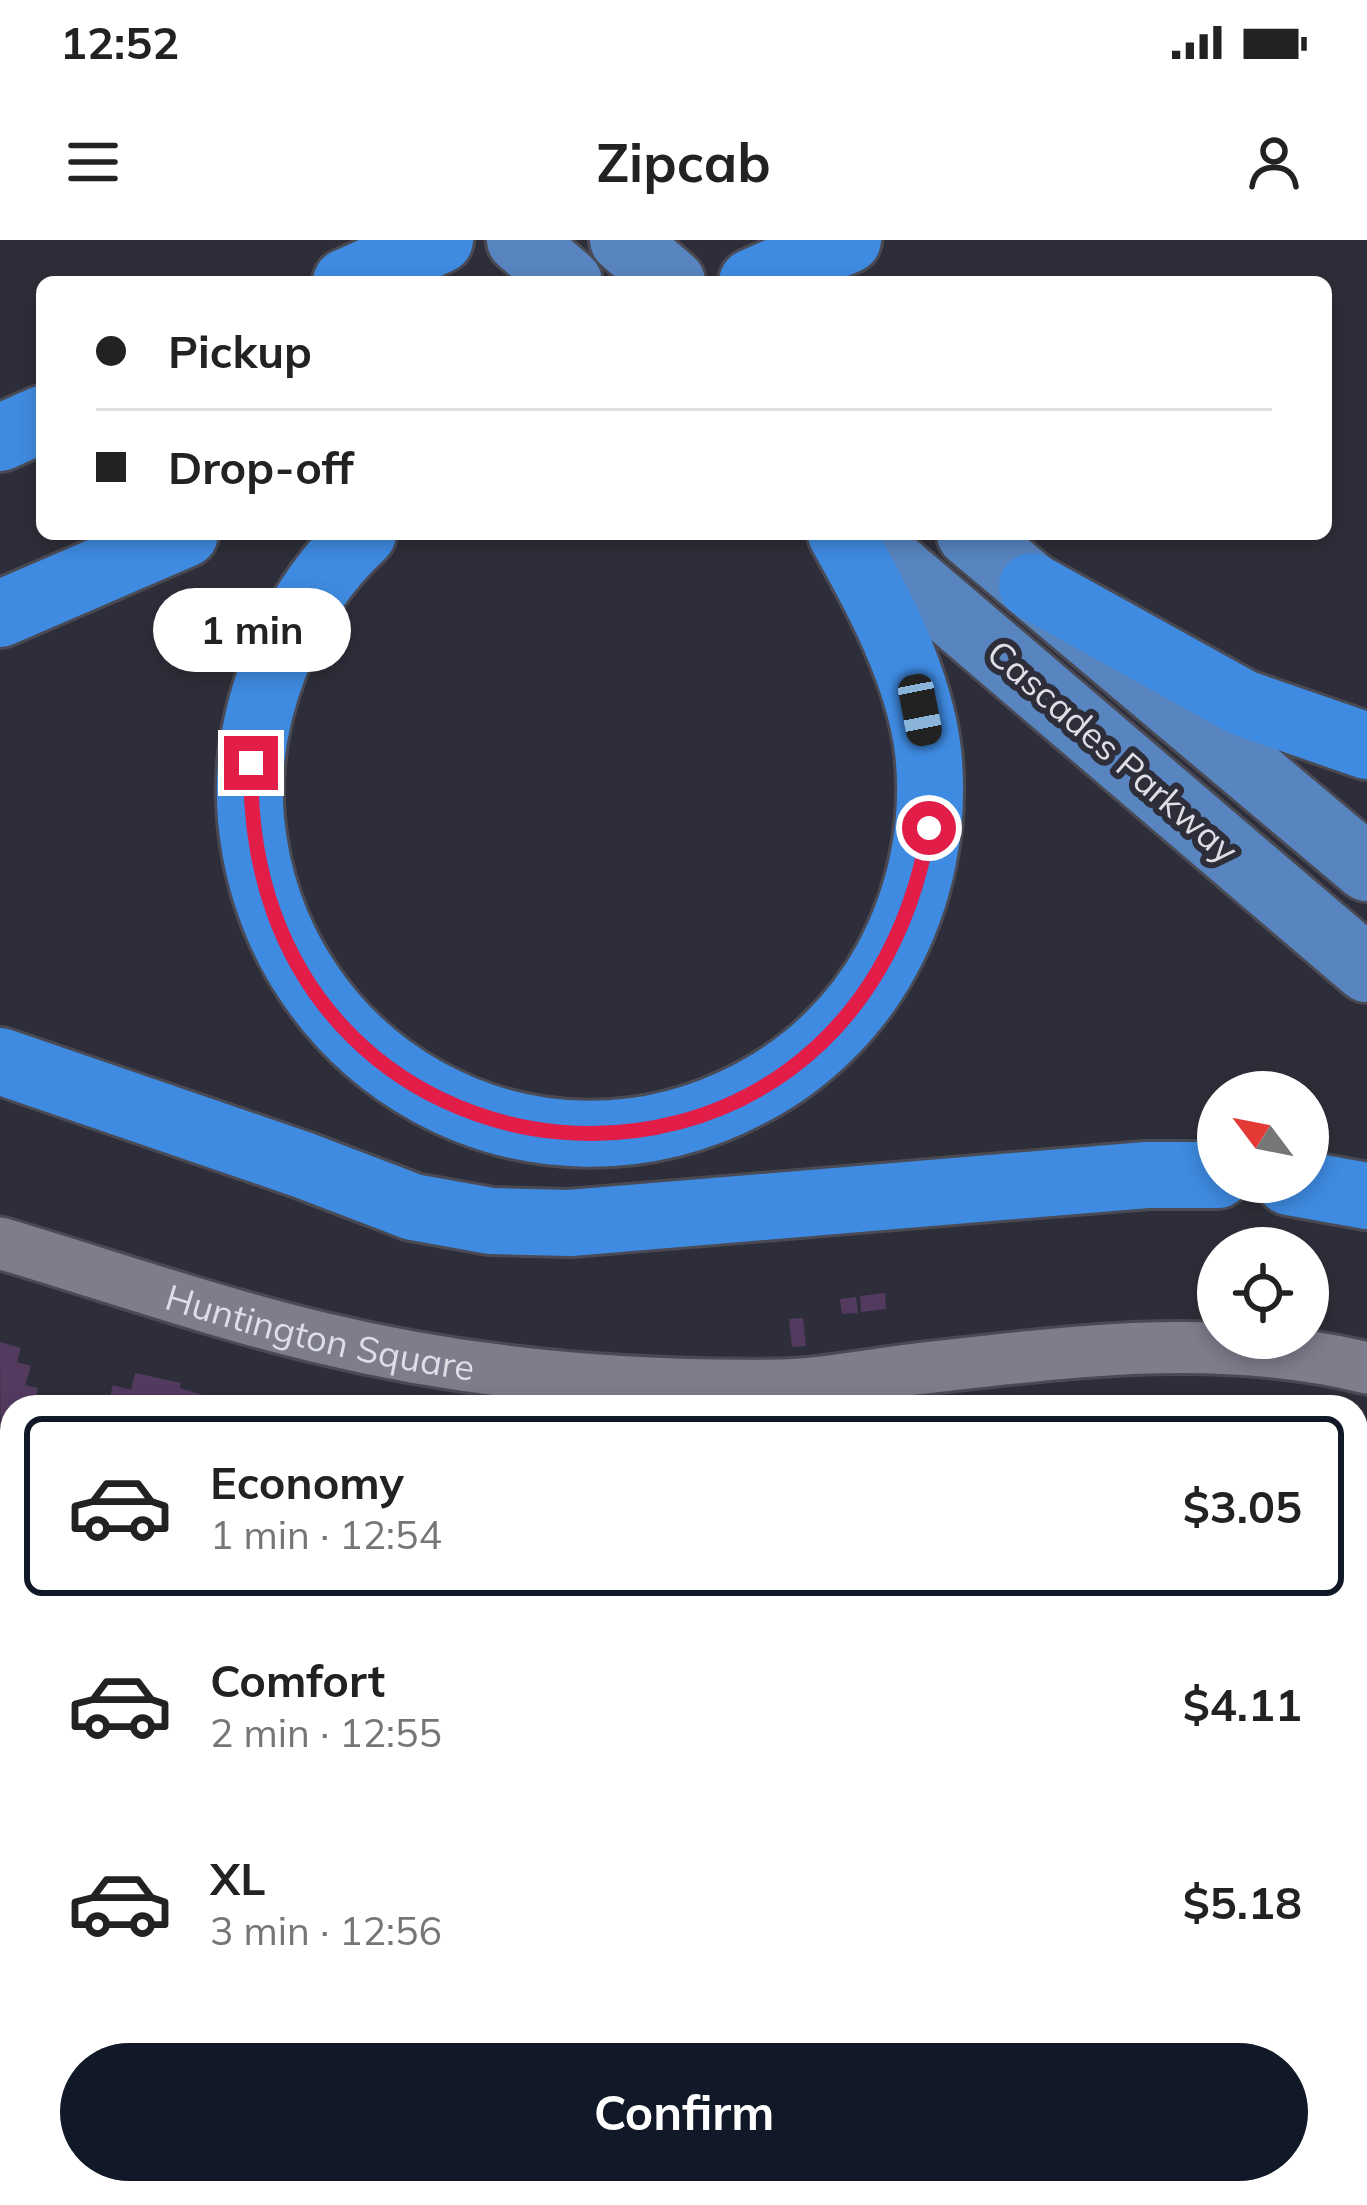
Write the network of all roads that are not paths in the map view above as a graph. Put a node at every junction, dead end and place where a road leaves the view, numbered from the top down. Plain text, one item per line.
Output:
1 (440, 240) edge
2 (520, 240) edge
3 (623, 240) edge
4 (848, 240) edge
5 (359, 276) edge
6 (562, 276) edge
7 (665, 276) edge
8 (766, 276) edge
9 (36, 406) edge
10 (0, 418) edge
11 (36, 422) edge
12 (0, 438) edge
13 (171, 540) edge
14 (358, 540) edge
15 (844, 540) edge
16 (865, 540) edge
17 (977, 540) edge
18 (1032, 586) junction
19 (0, 614) edge
20 (1367, 746) edge
21 (1367, 868) edge
22 (1367, 969) edge
23 (0, 1061) edge
24 (1197, 1175) edge
25 (1329, 1189) edge
26 (1367, 1196) edge
27 (0, 1243) edge
28 (1367, 1368) edge
29 (772, 1395) edge
30 (790, 1395) edge

1 - 5 highway
2 - 6 main road
3 - 7 main road
4 - 8 highway
9 - 10 highway
11 - 12 highway
13 - 19 highway
14 - 15 highway
16 - 22 main road, Cascades Parkway
17 - 18 main road, Cascades Parkway
18 - 20 highway
18 - 21 main road, Cascades Parkway
23 - 24 highway
25 - 26 highway
27 - 29 street, Huntington Square
28 - 30 street, Huntington Square

